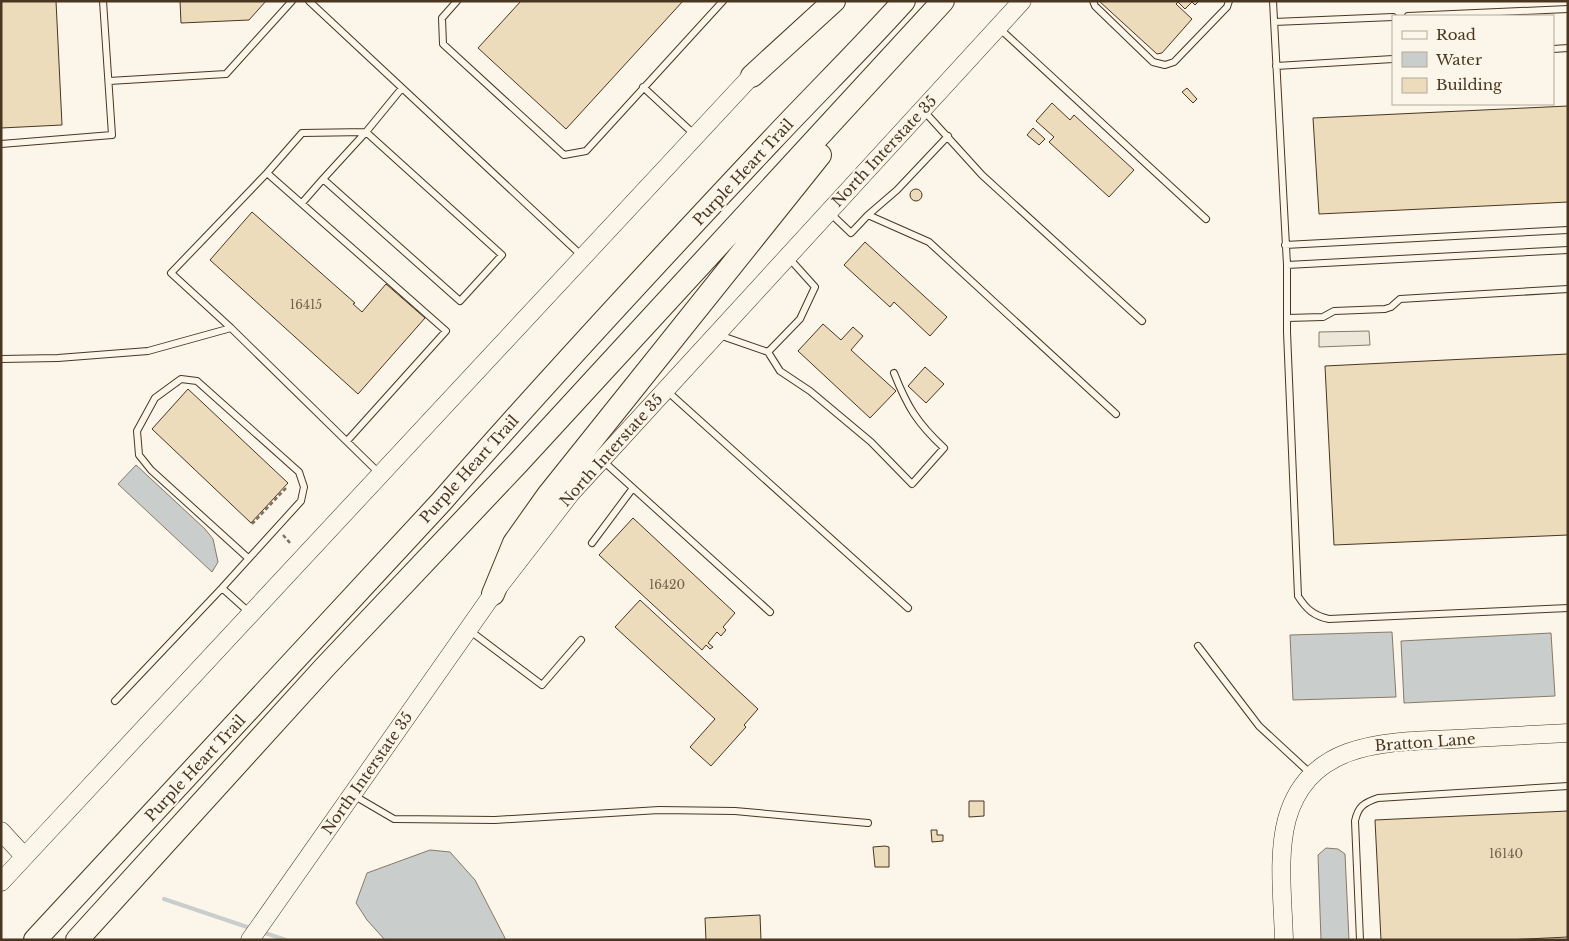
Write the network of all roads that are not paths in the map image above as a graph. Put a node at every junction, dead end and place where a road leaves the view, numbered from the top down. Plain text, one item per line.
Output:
1 (103, 1) edge
2 (292, 1) edge
3 (309, 1) edge
4 (457, 1) edge
5 (723, 1) edge
6 (821, 1) edge
7 (834, 1) edge
8 (904, 1) edge
9 (943, 1) edge
10 (1022, 1) edge
11 (1092, 1) edge
12 (1229, 1) edge
13 (1273, 1) edge
14 (1568, 9) edge
15 (1431, 15) edge
16 (1392, 17) edge
17 (1274, 22) junction
18 (998, 27) junction
19 (1568, 48) edge
20 (1554, 49) edge
21 (1392, 59) edge
22 (1276, 66) junction
23 (752, 76) junction
24 (109, 82) junction
25 (865, 84) junction
26 (643, 87) junction
27 (402, 88) junction
28 (922, 110) junction
29 (366, 132) junction
30 (696, 136) junction
31 (948, 136) junction
32 (1, 144) edge
33 (267, 173) junction
34 (323, 179) junction
35 (302, 203) junction
36 (829, 211) junction
37 (868, 215) junction
38 (1206, 219) dead end
39 (1568, 230) edge
40 (1285, 245) junction
41 (1568, 250) edge
42 (788, 256) junction
43 (584, 257) junction
44 (1286, 265) junction
45 (1568, 289) edge
46 (1287, 318) junction
47 (1142, 321) dead end
48 (231, 328) junction
49 (716, 333) junction
50 (768, 352) junction
51 (1, 359) edge
52 (894, 372) dead end
53 (665, 389) junction
54 (1116, 414) dead end
55 (347, 441) junction
56 (602, 459) junction
57 (381, 476) junction
58 (634, 488) junction
59 (592, 543) dead end
60 (248, 558) junction
61 (222, 588) junction
62 (493, 594) junction
63 (908, 608) dead end
64 (1568, 608) edge
65 (770, 612) dead end
66 (252, 615) junction
67 (468, 630) junction
68 (581, 640) dead end
69 (1198, 646) dead end
70 (115, 701) dead end
71 (1568, 733) edge
72 (1312, 775) junction
73 (1568, 786) edge
74 (352, 795) junction
75 (868, 824) dead end
76 (1, 831) edge
77 (24, 856) junction
78 (1, 882) edge
79 (36, 940) edge
80 (77, 940) edge
81 (250, 940) edge
82 (1284, 940) edge
83 (1360, 940) edge

1 - 24 lane
2 - 24 lane
3 - 27 lane
4 - 26 lane
5 - 26 lane
6 - 23 main road
7 - 23 highway
8 - 79 highway, Purple Heart Trail
9 - 25 highway, Purple Heart Trail
10 - 18 main road, North Interstate 35
11 - 12 lane
13 - 17 lane
14 - 15 lane
16 - 17 lane
17 - 22 lane
18 - 28 main road, North Interstate 35
18 - 38 lane
19 - 20 lane
21 - 22 lane
22 - 40 lane
23 - 30 main road
24 - 32 lane
25 - 62 highway
25 - 80 highway, Purple Heart Trail
26 - 30 lane
27 - 29 lane
27 - 43 lane
28 - 31 lane
28 - 36 main road, North Interstate 35
29 - 33 lane
29 - 34 lane
29 - 34 lane
30 - 43 main road
31 - 37 lane
31 - 47 lane
33 - 35 lane
33 - 48 lane
34 - 35 lane
35 - 55 lane
36 - 37 lane
36 - 42 main road, North Interstate 35
37 - 54 lane
39 - 40 lane
40 - 44 lane
41 - 44 lane
42 - 49 main road, North Interstate 35
42 - 50 lane
43 - 57 main road
44 - 46 lane
45 - 46 lane
46 - 64 lane
48 - 51 lane
48 - 55 lane
49 - 50 lane
49 - 53 main road, North Interstate 35
50 - 52 lane
53 - 56 main road, North Interstate 35
53 - 63 lane
55 - 57 lane
56 - 58 lane
56 - 62 main road, North Interstate 35
57 - 66 main road
58 - 59 lane
58 - 65 lane
60 - 60 lane
60 - 61 lane
61 - 66 lane
61 - 70 lane
62 - 67 main road, North Interstate 35
66 - 77 main road
67 - 68 lane
67 - 74 main road, North Interstate 35
69 - 72 lane
71 - 72 main road, Bratton Lane
72 - 82 main road, Bratton Lane
73 - 83 lane
74 - 75 lane
74 - 81 main road, North Interstate 35
76 - 77 main road
77 - 78 main road

